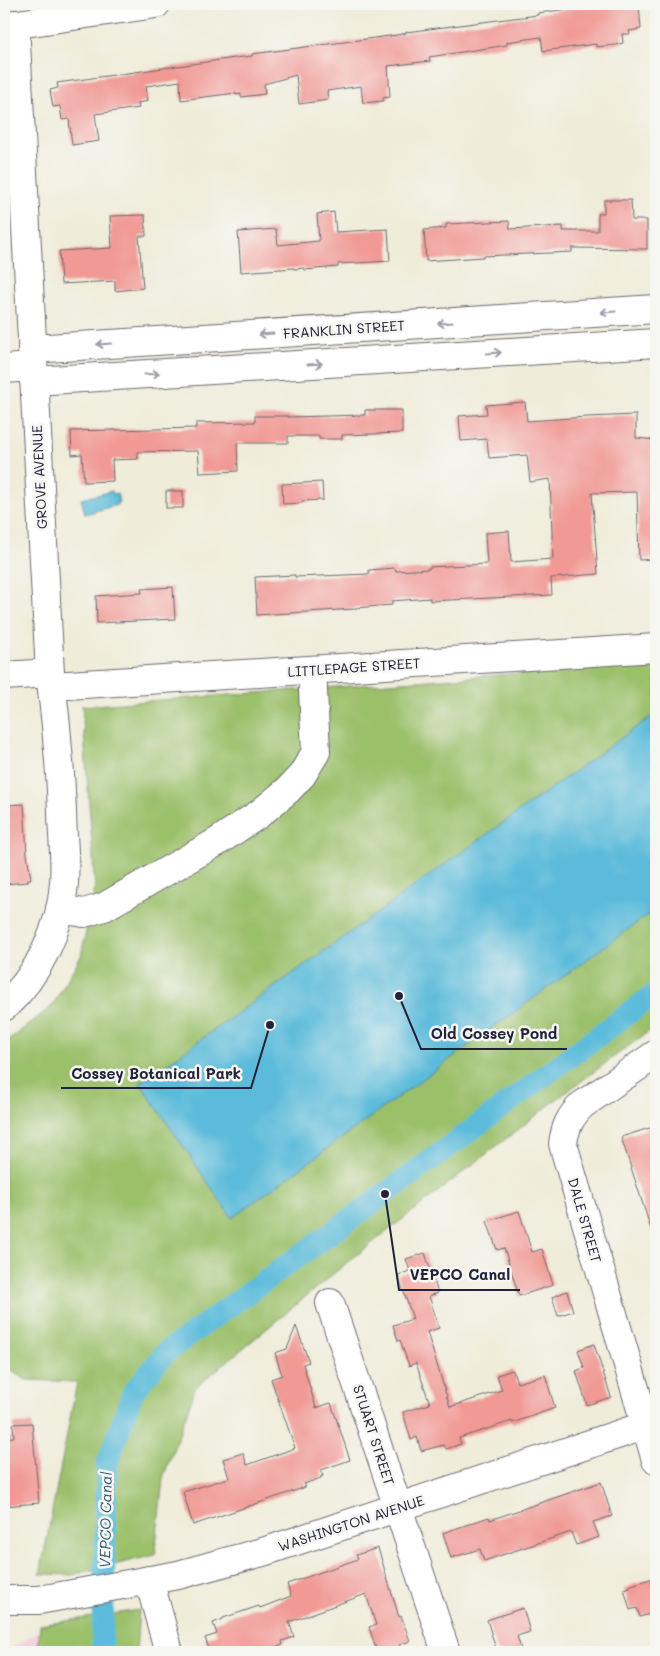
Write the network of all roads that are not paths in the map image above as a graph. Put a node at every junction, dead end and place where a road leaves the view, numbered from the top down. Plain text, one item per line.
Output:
1 (156, 4) edge
2 (9, 25) edge
3 (14, 208) edge
4 (656, 309) edge
5 (656, 343) edge
6 (33, 366) junction
7 (4, 369) edge
8 (656, 648) edge
9 (312, 670) junction
10 (4, 676) edge
11 (51, 680) junction
12 (58, 919) junction
13 (4, 1007) edge
14 (656, 1054) edge
15 (330, 1302) dead end
16 (651, 1424) edge
17 (656, 1460) edge
18 (398, 1508) junction
19 (148, 1580) junction
20 (51, 1598) junction
21 (4, 1600) edge
22 (4, 1620) edge
23 (169, 1652) edge
24 (446, 1652) edge

1 - 2 street
2 - 3 street, GROVE AVENUE
3 - 6 street, GROVE AVENUE
4 -> 6 street, FRANKLIN STREET
6 -> 5 street, FRANKLIN STREET
6 - 7 street, FRANKLIN STREET
6 - 11 street, GROVE AVENUE
8 - 9 street, LITTLEPAGE STREET
9 - 11 street, LITTLEPAGE STREET
9 - 12 street
10 - 11 street, LITTLEPAGE STREET
11 - 12 street, GROVE AVENUE
12 - 13 street, GROVE AVENUE
14 - 16 street, DALE STREET
15 - 18 street, STUART STREET
16 - 17 street, DALE STREET
16 - 18 street, WASHINGTON AVENUE
18 - 19 street, WASHINGTON AVENUE
18 - 24 street, STUART STREET
19 - 20 street, WASHINGTON AVENUE
19 - 23 street
20 - 21 street, WASHINGTON AVENUE
20 - 22 street, WASHINGTON AVENUE

